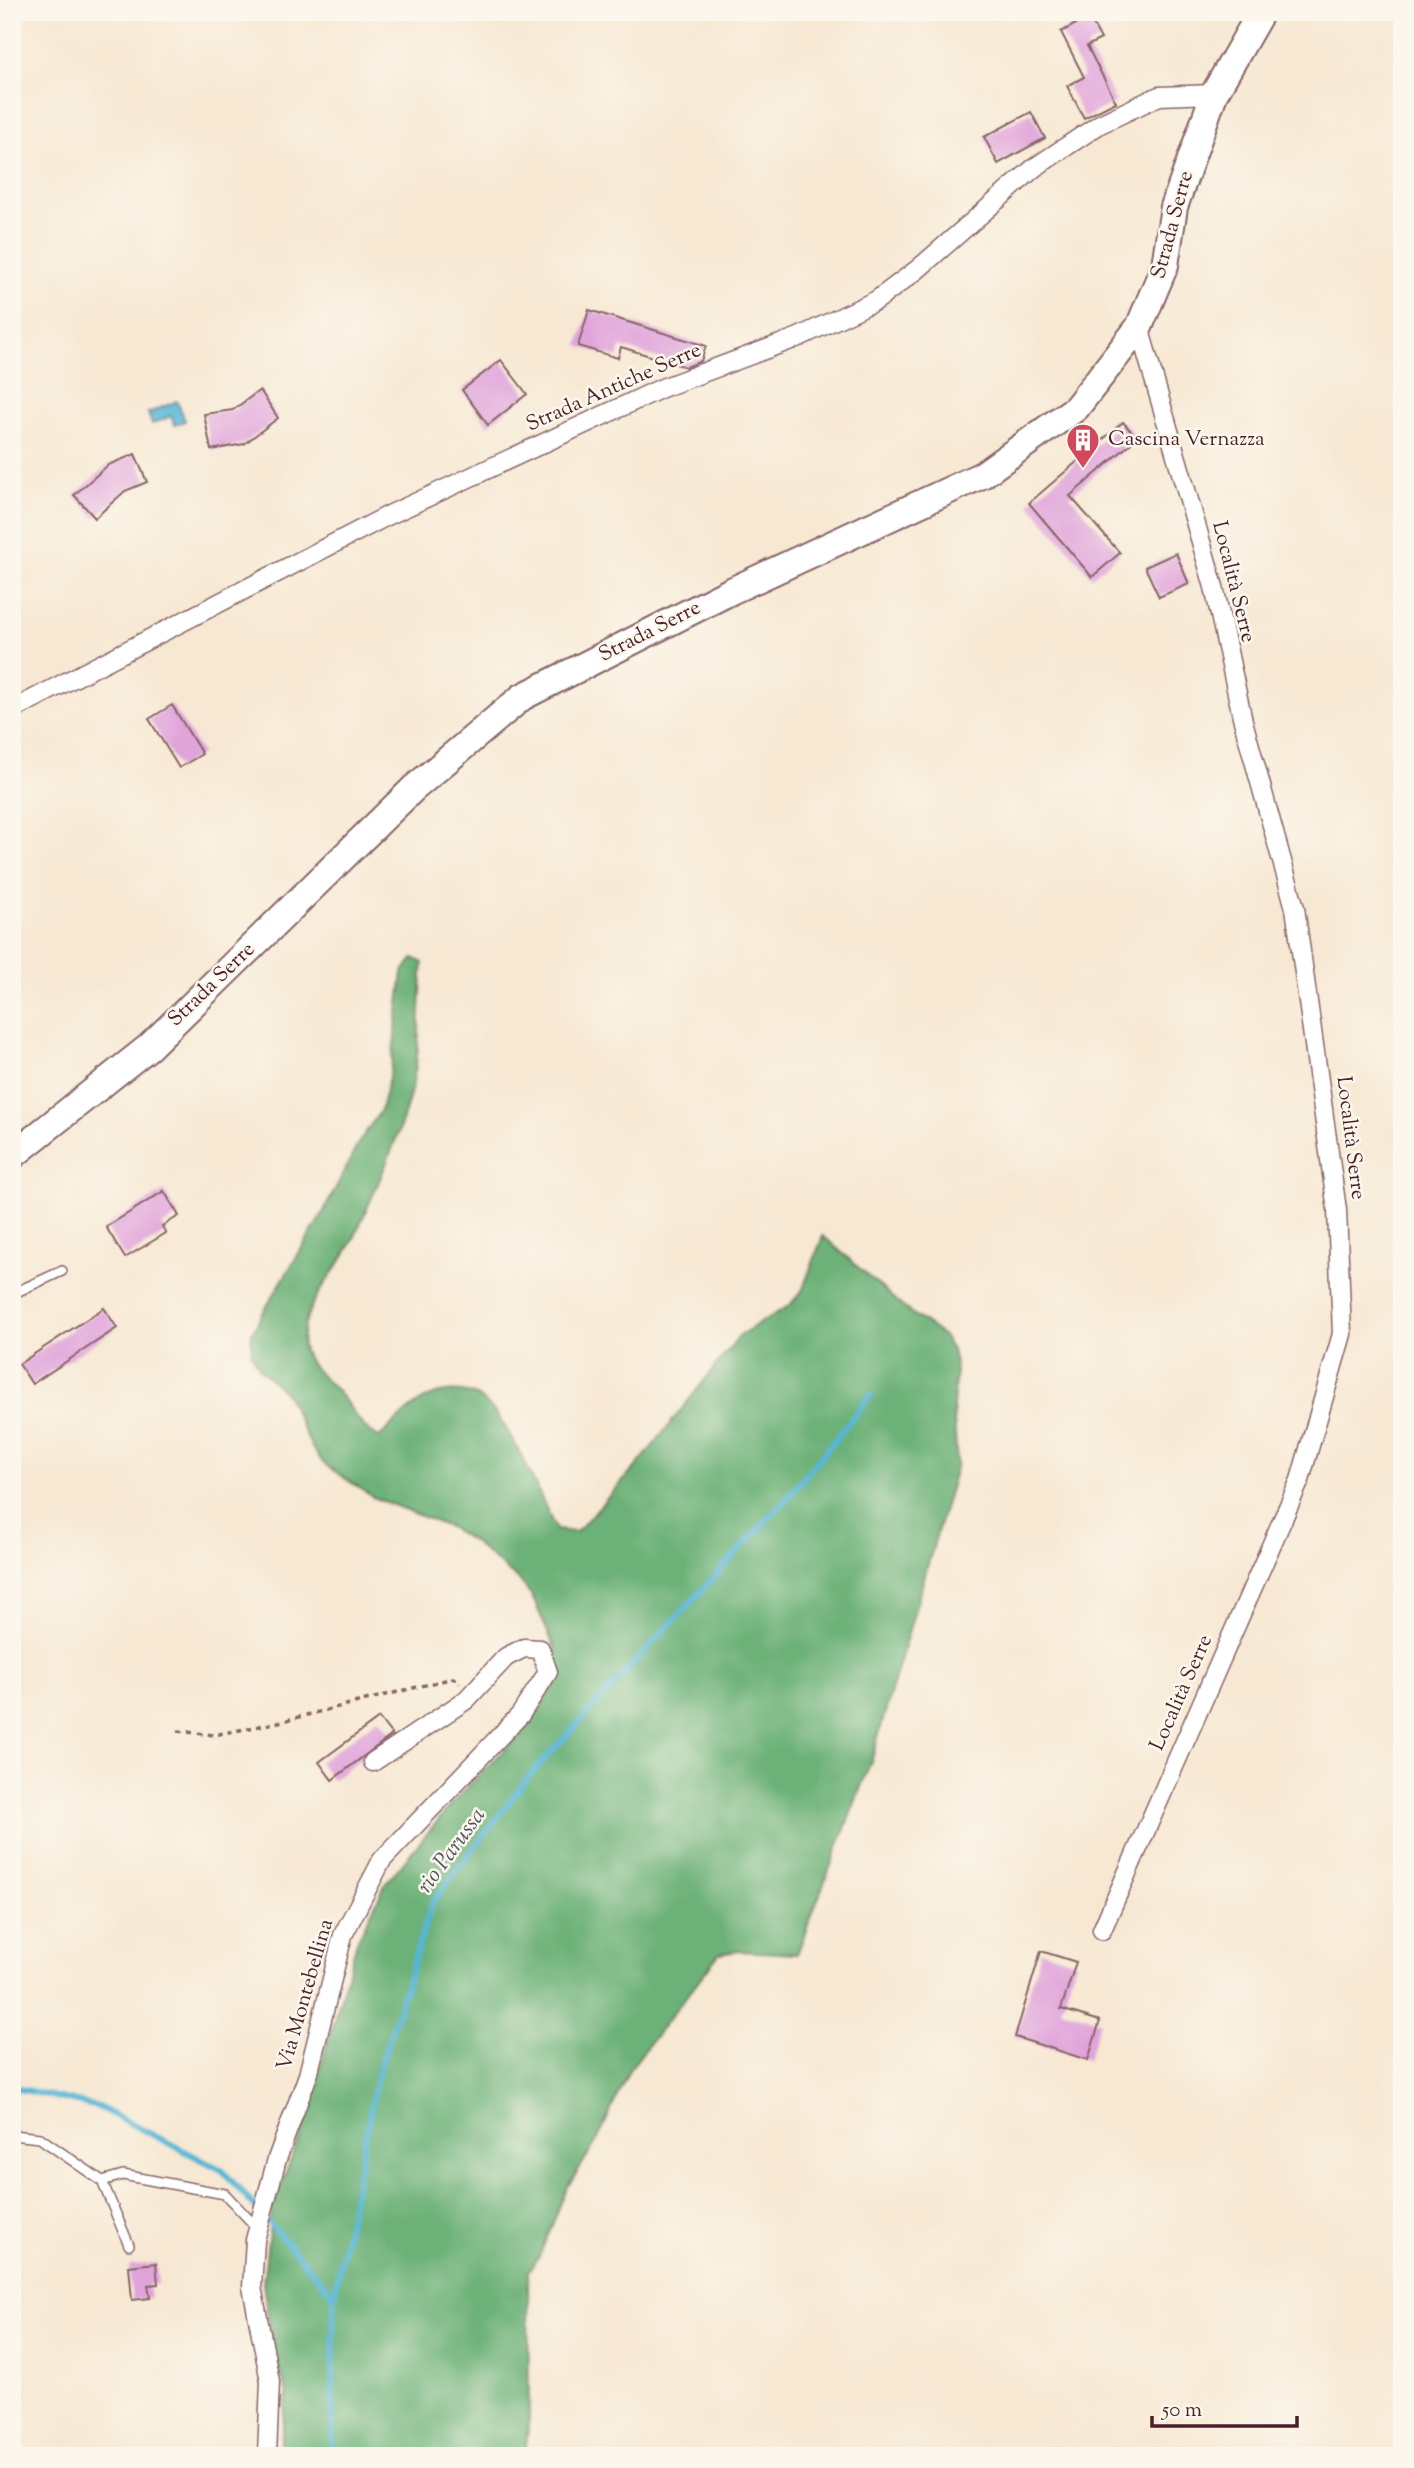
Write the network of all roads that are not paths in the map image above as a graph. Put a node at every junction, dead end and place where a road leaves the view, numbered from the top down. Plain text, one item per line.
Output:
1 (1261, 12) edge
2 (1214, 94) junction
3 (1139, 327) junction
4 (12, 710) edge
5 (12, 1156) edge
6 (62, 1271) dead end
7 (12, 1294) edge
8 (373, 1762) dead end
9 (1102, 1930) dead end
10 (12, 2135) edge
11 (102, 2181) junction
12 (258, 2229) junction
13 (128, 2245) dead end
14 (267, 2456) edge

1 - 2 main road, Strada Serre
2 - 3 main road, Strada Serre
2 - 4 street, Strada Antiche Serre
3 - 5 main road, Strada Serre
3 - 9 street, Località Serre
6 - 7 lane
8 - 12 street, Via Montebellina
10 - 11 lane
11 - 12 lane
11 - 13 lane
12 - 14 street, Via Montebellina

